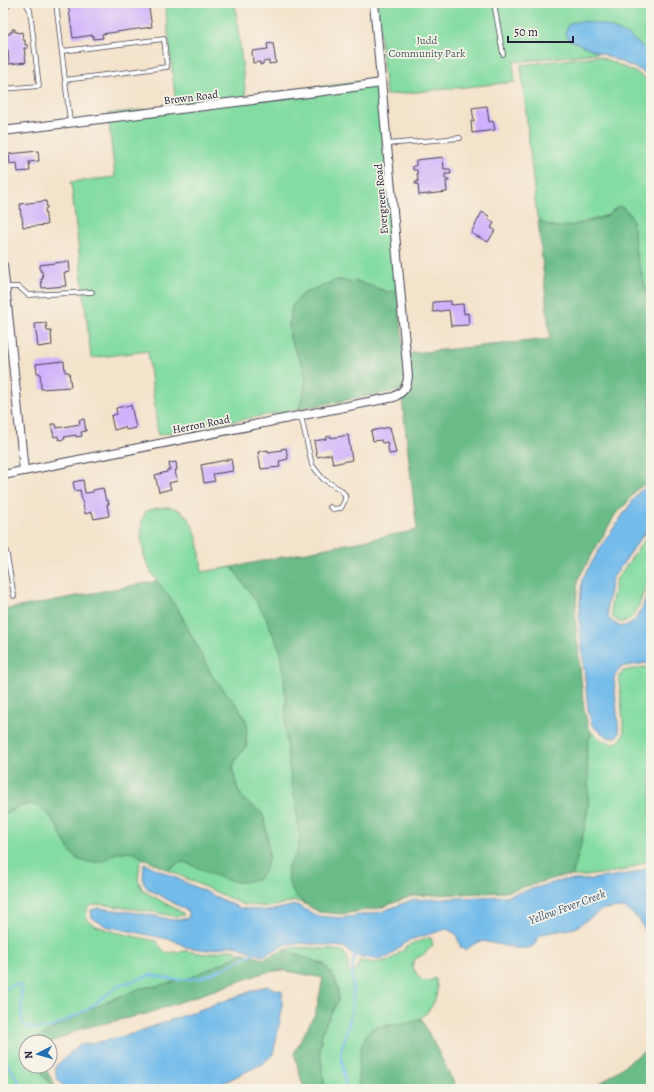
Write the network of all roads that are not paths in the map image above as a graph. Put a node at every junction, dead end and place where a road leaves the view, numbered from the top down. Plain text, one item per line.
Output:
1 (10, 3) edge
2 (26, 3) edge
3 (56, 3) edge
4 (374, 3) edge
5 (494, 3) edge
6 (3, 11) edge
7 (62, 51) junction
8 (502, 54) dead end
9 (65, 80) junction
10 (381, 83) junction
11 (3, 89) edge
12 (70, 123) junction
13 (3, 131) edge
14 (460, 138) dead end
15 (387, 144) junction
16 (3, 265) edge
17 (5, 287) junction
18 (92, 292) dead end
19 (402, 392) joint
20 (301, 415) junction
21 (24, 471) junction
22 (3, 475) edge
23 (330, 507) dead end
24 (3, 538) edge
25 (5, 556) edge
26 (14, 596) dead end

1 - 6 lane
2 - 11 lane
3 - 7 lane
4 - 10 street, Evergreen Road
5 - 8 lane
7 - 9 lane
7 - 9 lane
9 - 12 lane
10 - 12 street, Brown Road
10 - 15 street, Evergreen Road
12 - 13 street, Brown Road
14 - 15 lane
15 - 19 street, Evergreen Road
16 - 17 street
17 - 18 lane
17 - 21 street
19 - 20 street, Herron Road
20 - 21 street, Herron Road
20 - 23 lane
21 - 22 street, Herron Road
24 - 25 lane
25 - 26 lane

